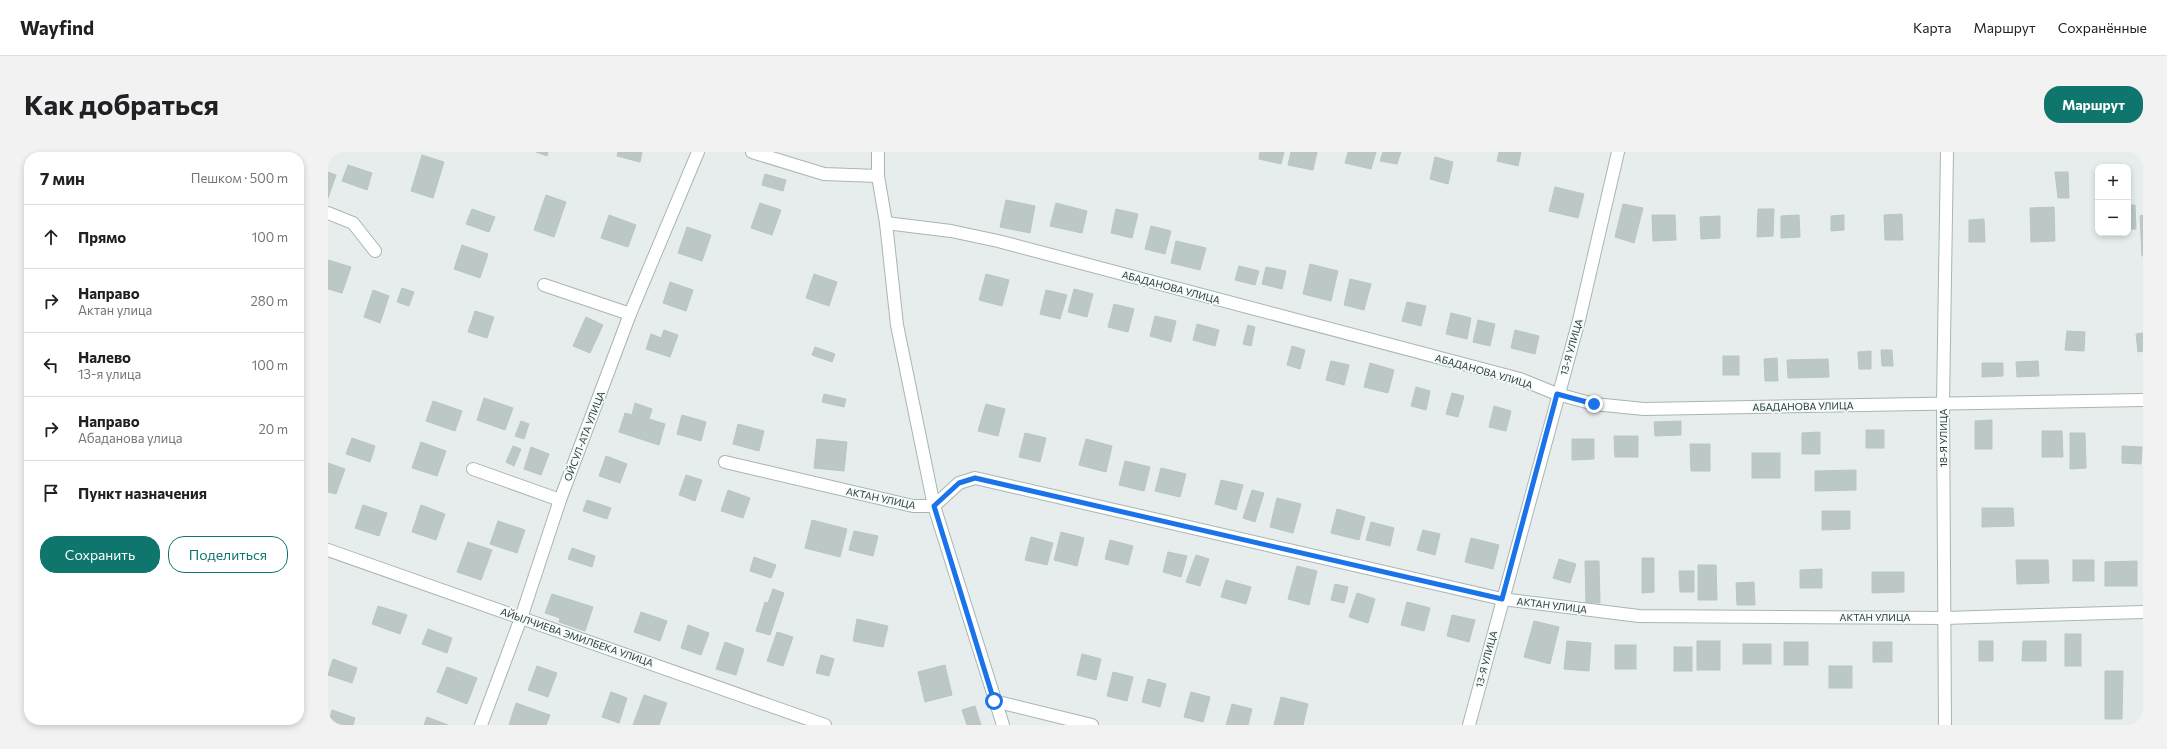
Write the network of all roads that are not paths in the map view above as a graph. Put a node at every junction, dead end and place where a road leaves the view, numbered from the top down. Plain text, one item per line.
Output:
1 (698, 152) edge
2 (752, 152) edge
3 (878, 152) edge
4 (1618, 152) edge
5 (1947, 152) edge
6 (878, 176) junction
7 (328, 213) edge
8 (886, 223) junction
9 (375, 251) dead end
10 (544, 285) dead end
11 (630, 314) junction
12 (1557, 394) junction
13 (2143, 400) edge
14 (1943, 403) junction
15 (725, 462) dead end
16 (473, 469) dead end
17 (560, 500) junction
18 (934, 506) junction
19 (328, 550) edge
20 (1502, 599) junction
21 (2143, 612) edge
22 (521, 618) junction
23 (1944, 618) junction
24 (994, 701) junction
25 (481, 725) edge
26 (825, 725) edge
27 (1003, 725) edge
28 (1092, 725) edge
29 (1469, 725) edge
30 (1946, 725) edge

1 - 11 street, ОЙСУЛ-АТА УЛИЦА
2 - 6 street
3 - 6 street
4 - 12 street, 13-Я УЛИЦА
5 - 14 street, 18-Я УЛИЦА
6 - 8 street
7 - 9 street
8 - 12 street, АБАДАНОВА УЛИЦА
8 - 18 street
10 - 11 street
11 - 17 street, ОЙСУЛ-АТА УЛИЦА
12 - 14 street, АБАДАНОВА УЛИЦА
12 - 20 street, 13-Я УЛИЦА
13 - 14 street, АБАДАНОВА УЛИЦА
14 - 23 street, 18-Я УЛИЦА
15 - 18 street, АКТАН УЛИЦА
16 - 17 street
17 - 22 street, ОЙСУЛ-АТА УЛИЦА
18 - 20 street, АКТАН УЛИЦА
18 - 24 street
19 - 22 street, АЙЫЛЧИЕВА ЭМИЛБЕКА УЛИЦА
20 - 23 street, АКТАН УЛИЦА
20 - 29 street, 13-Я УЛИЦА
21 - 23 street, АКТАН УЛИЦА
22 - 25 street, ОЙСУЛ-АТА УЛИЦА
22 - 26 street, АЙЫЛЧИЕВА ЭМИЛБЕКА УЛИЦА
23 - 30 street, 18-Я УЛИЦА
24 - 27 street
24 - 28 street

